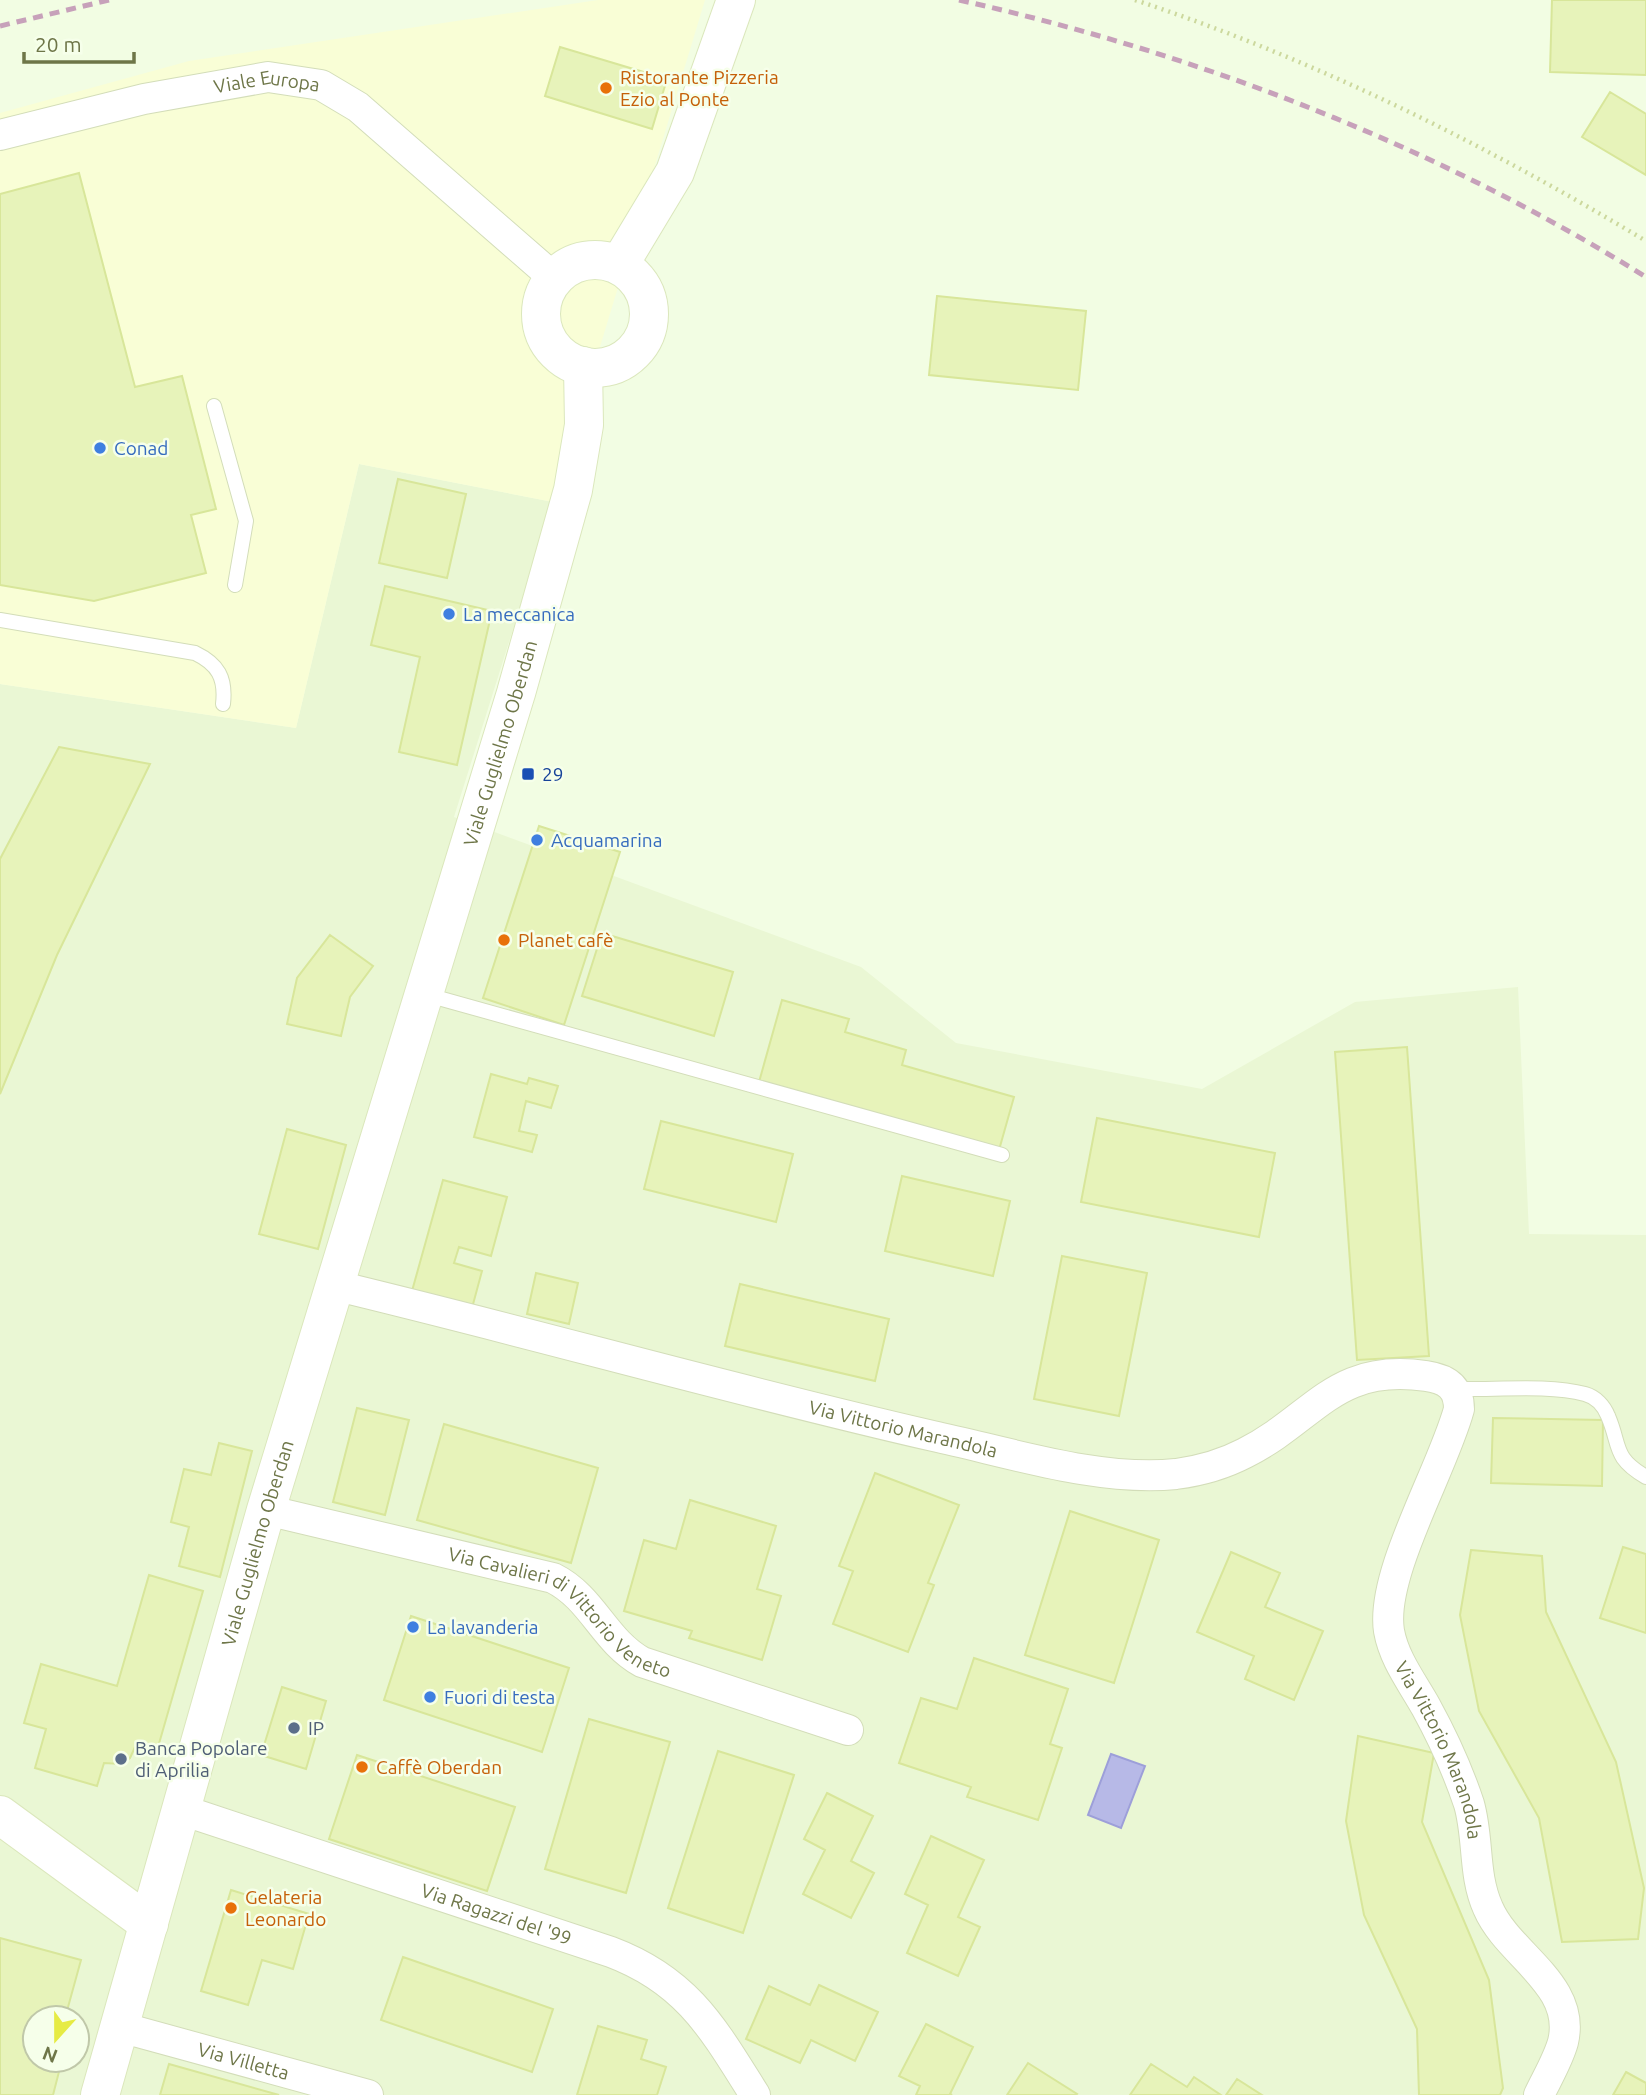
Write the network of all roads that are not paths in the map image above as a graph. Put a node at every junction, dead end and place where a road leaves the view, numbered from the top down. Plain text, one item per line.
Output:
1 (736, 0) edge
2 (0, 135) edge
3 (619, 265) junction
4 (554, 278) junction
5 (583, 366) junction
6 (214, 406) dead end
7 (235, 585) dead end
8 (0, 620) edge
9 (223, 704) dead end
10 (422, 994) junction
11 (1002, 1155) dead end
12 (332, 1285) junction
13 (1456, 1389) junction
14 (1646, 1477) edge
15 (266, 1510) junction
16 (848, 1730) dead end
17 (182, 1810) junction
18 (0, 1815) edge
19 (149, 1924) junction
20 (120, 2027) junction
21 (100, 2095) edge
22 (368, 2095) edge
23 (755, 2095) edge
24 (1539, 2095) edge

1 - 3 main road
2 - 4 street, Viale Europa
3 - 4 main road
3 - 5 main road
4 - 5 main road
5 - 10 main road, Viale Guglielmo Oberdan
6 - 7 lane
8 - 9 lane
10 - 11 lane
10 - 12 main road, Viale Guglielmo Oberdan
12 - 13 street, Via Vittorio Marandola
12 - 15 main road, Viale Guglielmo Oberdan
13 - 14 lane, Via Vittorio Marandola
13 - 24 street, Via Vittorio Marandola
15 - 16 street, Via Cavalieri di Vittorio Veneto
15 - 17 main road, Viale Guglielmo Oberdan
17 - 19 main road, Viale Guglielmo Oberdan
17 - 23 street, Via Ragazzi del '99
18 - 19 main road
19 - 20 main road, Viale Guglielmo Oberdan
20 - 21 main road, Viale Guglielmo Oberdan
20 - 22 street, Via Villetta

